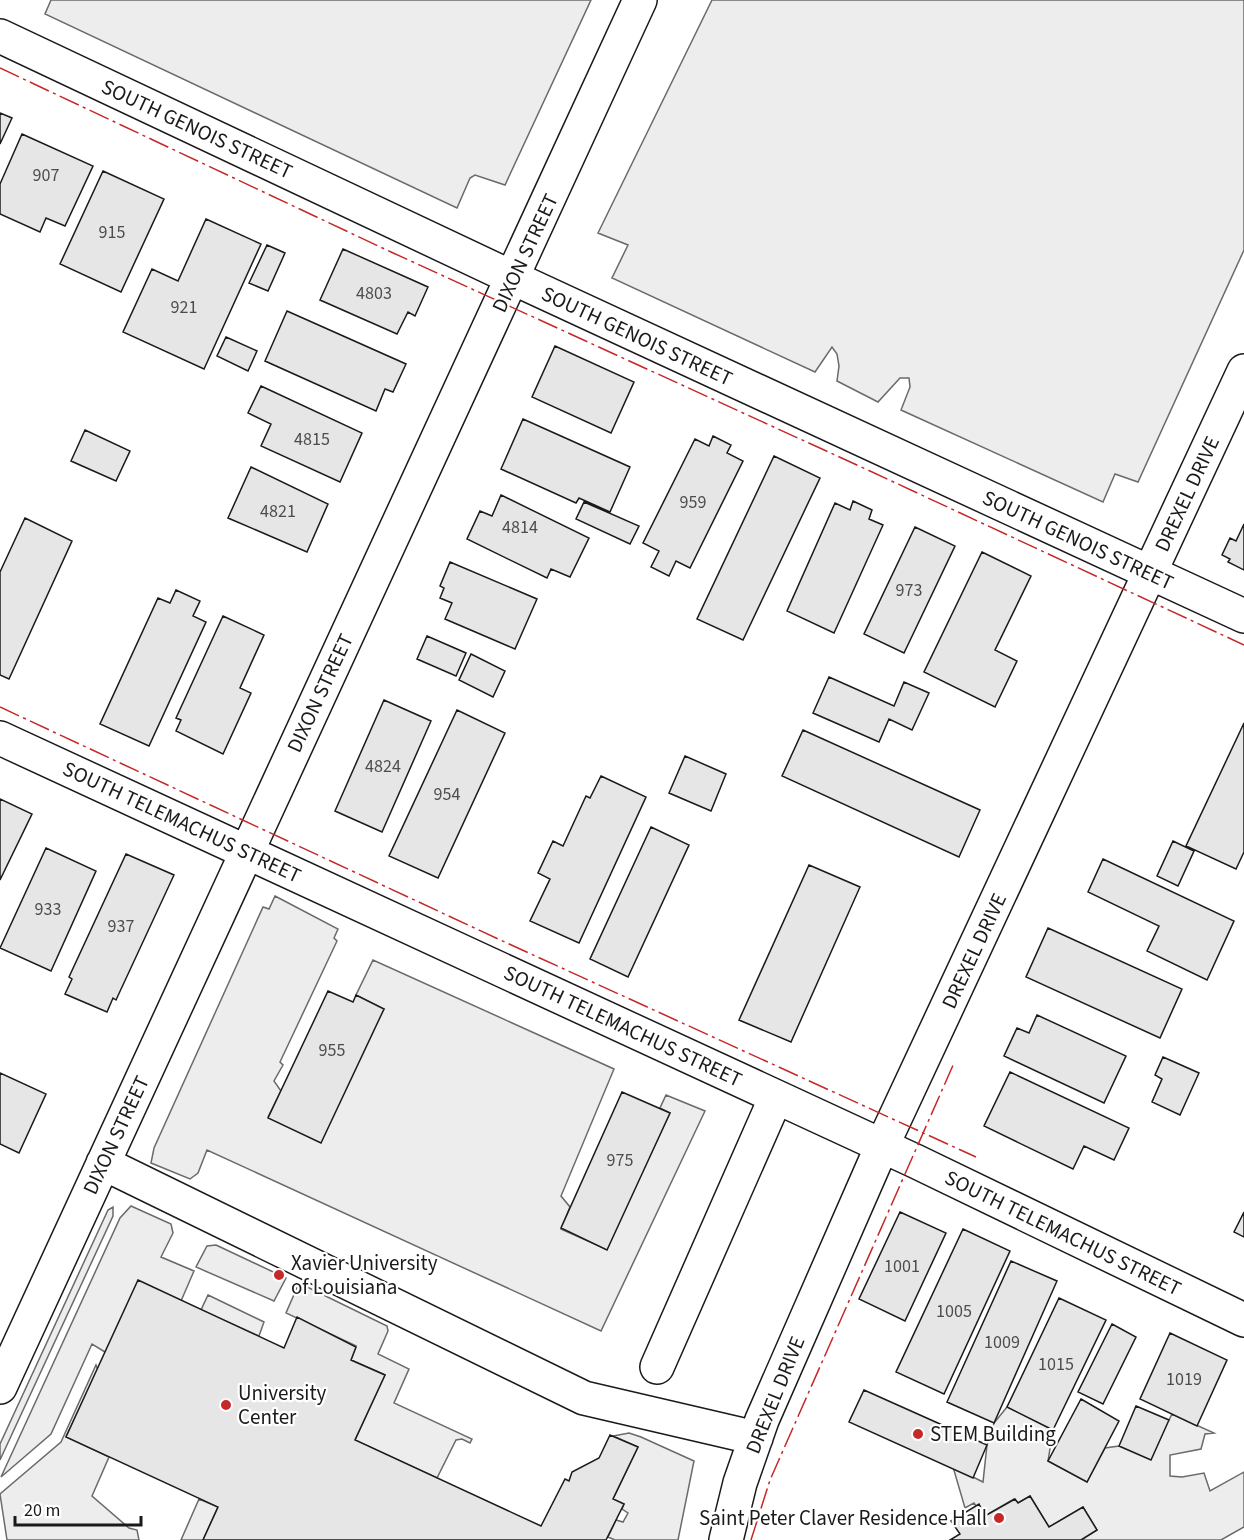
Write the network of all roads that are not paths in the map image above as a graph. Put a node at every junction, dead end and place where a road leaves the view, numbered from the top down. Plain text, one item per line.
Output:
1 (640, 0) edge
2 (0, 36) edge
3 (513, 278) junction
4 (1244, 370) edge
5 (1151, 573) junction
6 (1244, 616) edge
7 (0, 738) edge
8 (246, 852) junction
9 (776, 1097) junction
10 (882, 1146) junction
11 (103, 1163) junction
12 (1244, 1320) edge
13 (657, 1367) dead end
14 (0, 1387) edge
15 (756, 1438) junction
16 (726, 1540) edge

1 - 3 street, DIXON STREET
2 - 3 street, SOUTH GENOIS STREET
3 - 5 street, SOUTH GENOIS STREET
3 - 8 street, DIXON STREET
4 - 5 street, DREXEL DRIVE
5 - 6 street, SOUTH GENOIS STREET
5 - 10 street, DREXEL DRIVE
7 - 8 street, SOUTH TELEMACHUS STREET
8 - 9 street, SOUTH TELEMACHUS STREET
8 - 11 street, DIXON STREET
9 - 10 street, SOUTH TELEMACHUS STREET
9 - 13 street
10 - 12 street, SOUTH TELEMACHUS STREET
10 - 15 street, DREXEL DRIVE
11 - 14 street, DIXON STREET
11 - 15 street
15 - 16 street, DREXEL DRIVE

